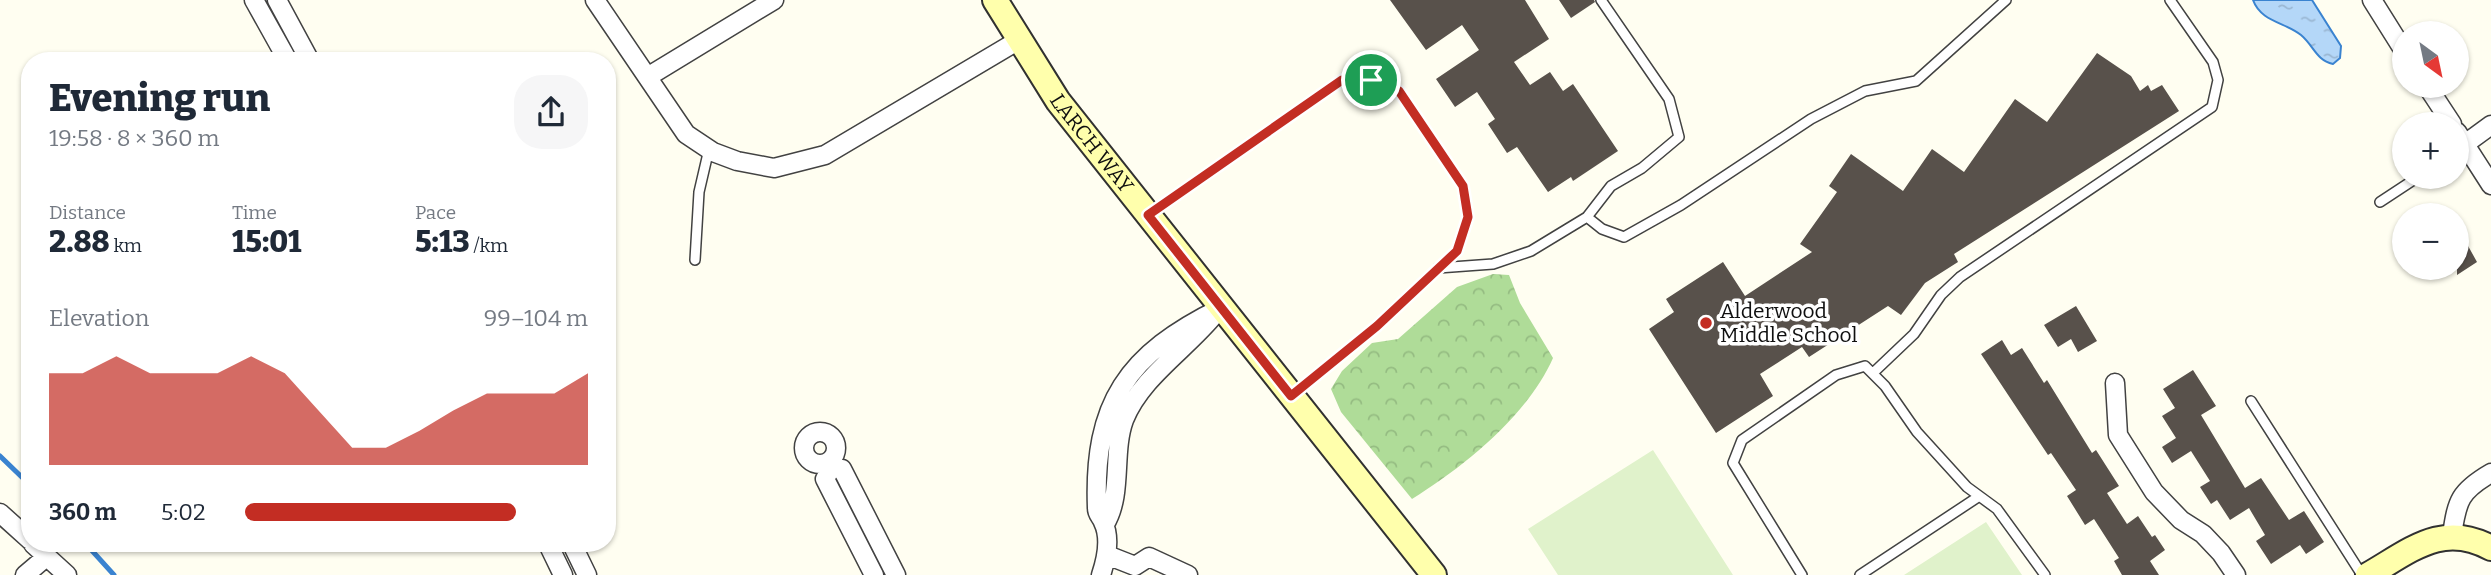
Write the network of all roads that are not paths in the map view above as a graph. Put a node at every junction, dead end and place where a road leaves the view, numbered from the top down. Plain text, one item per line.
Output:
1 (254, 0) edge
2 (277, 0) edge
3 (595, 0) edge
4 (774, 0) edge
5 (995, 0) edge
6 (1601, 0) edge
7 (2006, 0) edge
8 (2170, 0) edge
9 (2372, 0) edge
10 (2392, 32) edge
11 (1019, 40) junction
12 (283, 52) edge
13 (305, 52) edge
14 (649, 76) junction
15 (2491, 125) edge
16 (2469, 137) edge
17 (709, 149) junction
18 (2469, 154) edge
19 (2491, 185) edge
20 (2400, 189) edge
21 (2380, 202) dead end
22 (1148, 215) junction
23 (1587, 217) junction
24 (695, 260) dead end
25 (1438, 268) junction
26 (1220, 308) junction
27 (1873, 373) junction
28 (2115, 383) dead end
29 (1291, 396) junction
30 (2251, 401) dead end
31 (2491, 472) edge
32 (1978, 497) junction
33 (0, 513) edge
34 (21, 533) edge
35 (2452, 535) junction
36 (2491, 548) edge
37 (34, 552) edge
38 (41, 552) edge
39 (552, 552) edge
40 (576, 552) edge
41 (1107, 555) junction
42 (1136, 570) edge
43 (25, 575) edge
44 (67, 575) edge
45 (563, 575) edge
46 (587, 575) edge
47 (874, 575) edge
48 (897, 575) edge
49 (1101, 575) edge
50 (1188, 575) edge
51 (1434, 575) edge
52 (1802, 575) edge
53 (1860, 575) edge
54 (2045, 575) edge
55 (2236, 575) edge
56 (2365, 575) edge

1 - 12 street
2 - 13 street
3 - 14 street
4 - 14 street
5 - 11 main road, LARCH WAY
6 - 23 lane
7 - 23 lane
8 - 27 lane
9 - 10 street
11 - 17 street
11 - 22 main road, LARCH WAY
14 - 17 street
15 - 16 street
17 - 24 lane
18 - 19 street
20 - 21 lane
22 - 25 lane
22 - 26 main road, LARCH WAY
23 - 25 lane
25 - 29 lane
26 - 29 main road, LARCH WAY
26 - 41 street
27 - 32 lane
27 - 52 lane
28 - 55 street
29 - 51 main road, LARCH WAY
30 - 56 lane
31 - 35 street
32 - 53 lane
32 - 54 lane
33 - 34 street
35 - 36 main road
35 - 56 main road
37 - 43 street
38 - 44 street
39 - 45 street
40 - 46 street
41 - 42 street
41 - 49 street
42 - 50 street
47 - 48 street

